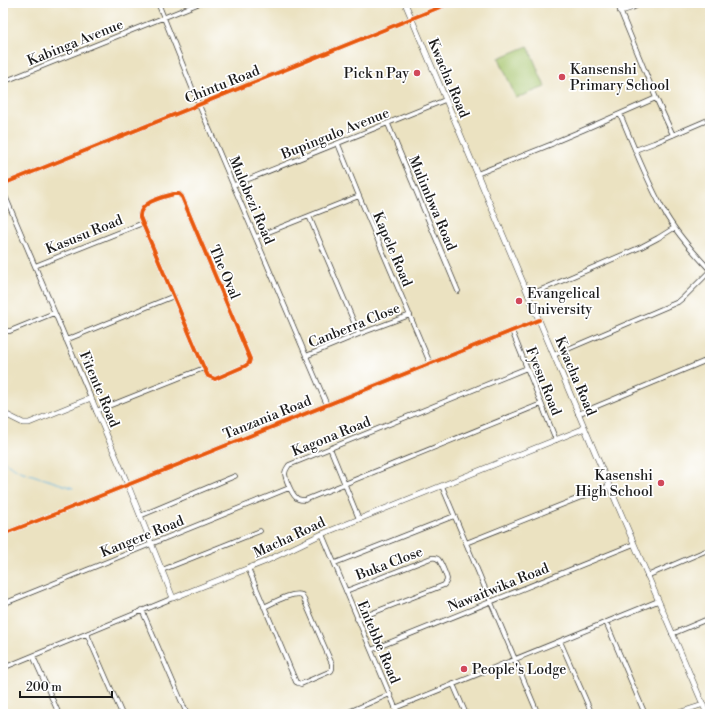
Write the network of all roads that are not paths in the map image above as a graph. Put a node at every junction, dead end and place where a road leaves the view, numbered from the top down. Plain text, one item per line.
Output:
1 (158, 3) edge
2 (200, 3) edge
3 (405, 3) edge
4 (450, 3) edge
5 (617, 3) edge
6 (642, 3) edge
7 (620, 12) junction
8 (164, 18) junction
9 (412, 19) junction
10 (3, 82) edge
11 (656, 98) junction
12 (445, 100) junction
13 (199, 105) junction
14 (620, 114) junction
15 (710, 119) edge
16 (388, 124) junction
17 (673, 135) junction
18 (338, 144) junction
19 (635, 150) junction
20 (477, 174) junction
21 (3, 184) edge
22 (234, 185) junction
23 (3, 191) edge
24 (359, 196) junction
25 (309, 216) junction
26 (143, 222) junction
27 (674, 228) junction
28 (256, 237) junction
29 (35, 266) junction
30 (710, 270) edge
31 (458, 291) dead end
32 (529, 295) junction
33 (174, 296) junction
34 (54, 313) junction
35 (410, 315) junction
36 (539, 320) junction
37 (3, 330) edge
38 (512, 331) junction
39 (359, 334) junction
40 (66, 340) junction
41 (554, 355) junction
42 (306, 356) junction
43 (710, 359) edge
44 (430, 363) junction
45 (204, 368) junction
46 (527, 368) junction
47 (91, 398) junction
48 (541, 404) junction
49 (327, 405) junction
50 (96, 411) junction
51 (3, 413) edge
52 (578, 414) junction
53 (585, 428) junction
54 (556, 440) junction
55 (330, 448) junction
56 (235, 476) dead end
57 (344, 484) junction
58 (128, 485) junction
59 (442, 486) junction
60 (609, 486) junction
61 (290, 488) junction
62 (140, 516) junction
63 (454, 516) junction
64 (359, 519) junction
65 (260, 531) dead end
66 (3, 534) edge
67 (322, 534) junction
68 (466, 543) junction
69 (152, 544) junction
70 (634, 544) junction
71 (710, 549) edge
72 (335, 563) junction
73 (248, 568) junction
74 (162, 570) junction
75 (648, 576) junction
76 (346, 591) junction
77 (173, 598) junction
78 (658, 601) junction
79 (491, 602) junction
80 (3, 604) edge
81 (264, 607) junction
82 (142, 610) junction
83 (710, 618) edge
84 (358, 619) junction
85 (606, 622) junction
86 (86, 634) junction
87 (672, 634) junction
88 (560, 640) junction
89 (371, 650) junction
90 (33, 656) junction
91 (515, 659) junction
92 (3, 668) edge
93 (453, 684) junction
94 (390, 694) junction
95 (702, 705) junction
96 (396, 708) junction
97 (59, 714) edge
98 (122, 714) edge
99 (187, 714) edge
100 (344, 714) edge
101 (398, 714) edge
102 (466, 714) edge
103 (538, 714) edge
104 (592, 714) edge
105 (645, 714) edge
106 (674, 714) edge
107 (707, 714) edge

1 - 8 street, Mulobezi Road
2 - 8 street, Kabinga Avenue
3 - 9 main road, Kwacha Road
4 - 9 street, Chintu Road
5 - 7 street
6 - 7 street
7 - 11 street
8 - 10 street, Kabinga Avenue
8 - 13 street, Mulobezi Road
9 - 12 main road, Kwacha Road
9 - 13 street, Chintu Road
11 - 14 street
11 - 17 street
12 - 16 street, Bupingulo Avenue
12 - 20 main road, Kwacha Road
13 - 21 street, Chintu Road
13 - 22 street, Mulobezi Road
14 - 19 street
14 - 20 street
15 - 17 street
16 - 18 street, Bupingulo Avenue
16 - 31 street, Mulimbwa Road
17 - 19 street
18 - 22 street, Bupingulo Avenue
18 - 24 street, Kapele Road
19 - 27 street
20 - 32 main road, Kwacha Road
22 - 28 street, Mulobezi Road
23 - 29 street, Fitente Road
24 - 25 street
24 - 35 street, Kapele Road
25 - 28 street
25 - 39 street
26 - 29 street, Kasusu Road
26 - 33 street
26 - 45 street, The Oval
27 - 30 street
27 - 32 street
28 - 42 street, Mulobezi Road
29 - 34 street, Fitente Road
30 - 41 street
32 - 36 main road, Kwacha Road
33 - 40 street
33 - 45 street
34 - 37 street
34 - 40 street, Fitente Road
35 - 39 street, Canberra Close
35 - 44 street, Kapele Road
36 - 38 street, Tanzania Road
36 - 41 main road, Kwacha Road
38 - 44 street, Tanzania Road
38 - 46 street, Fyesu Road
39 - 42 street, Canberra Close
40 - 47 street, Fitente Road
41 - 52 main road, Kwacha Road
42 - 49 street, Mulobezi Road
43 - 52 street
44 - 49 street, Tanzania Road
45 - 50 street
46 - 48 street, Fyesu Road
46 - 55 street, Kagona Road
47 - 50 main road, Fitente Road
47 - 51 main road
48 - 54 street, Fyesu Road
48 - 57 street
49 - 58 street, Tanzania Road
50 - 58 main road, Fitente Road
52 - 53 main road, Kwacha Road
53 - 54 main road, Macha Road
53 - 60 main road, Kwacha Road
54 - 59 main road, Macha Road
55 - 57 street
55 - 61 street, Kagona Road
56 - 62 street
57 - 61 street
57 - 64 street
58 - 62 main road, Fitente Road
58 - 66 street, Tanzania Road
59 - 63 street
59 - 64 main road, Macha Road
60 - 68 street
60 - 70 main road, Kwacha Road
61 - 69 street, Kangere Road
62 - 69 main road, Fitente Road
63 - 68 street
63 - 72 street
64 - 67 main road, Macha Road
65 - 74 street
67 - 72 street, Entebbe Road
67 - 73 main road, Macha Road
68 - 79 street
69 - 74 main road, Fitente Road
69 - 80 street, Kangere Road
70 - 75 main road, Kwacha Road
70 - 79 street, Nawaitwika Road
71 - 75 street
72 - 76 street, Entebbe Road
73 - 77 main road, Macha Road
73 - 81 street
74 - 77 main road, Fitente Road
75 - 78 main road, Kwacha Road
76 - 84 street, Entebbe Road
76 - 84 street, Buka Close
77 - 82 street, Macha Road
78 - 85 street
78 - 87 main road, Kwacha Road
79 - 89 street, Nawaitwika Road
79 - 91 street
81 - 81 street
82 - 86 street, Macha Road
82 - 99 street
83 - 87 street
84 - 89 street, Entebbe Road
85 - 88 street
85 - 105 street
86 - 90 street, Macha Road
86 - 98 street
87 - 95 main road, Kwacha Road
88 - 91 street
88 - 104 street
89 - 94 street, Entebbe Road
90 - 92 street, Macha Road
90 - 97 street
91 - 93 street
91 - 103 street
93 - 96 street
93 - 102 street
94 - 96 street, Entebbe Road
94 - 100 street
95 - 106 street
95 - 107 main road, Kwacha Road
96 - 101 street, Entebbe Road

